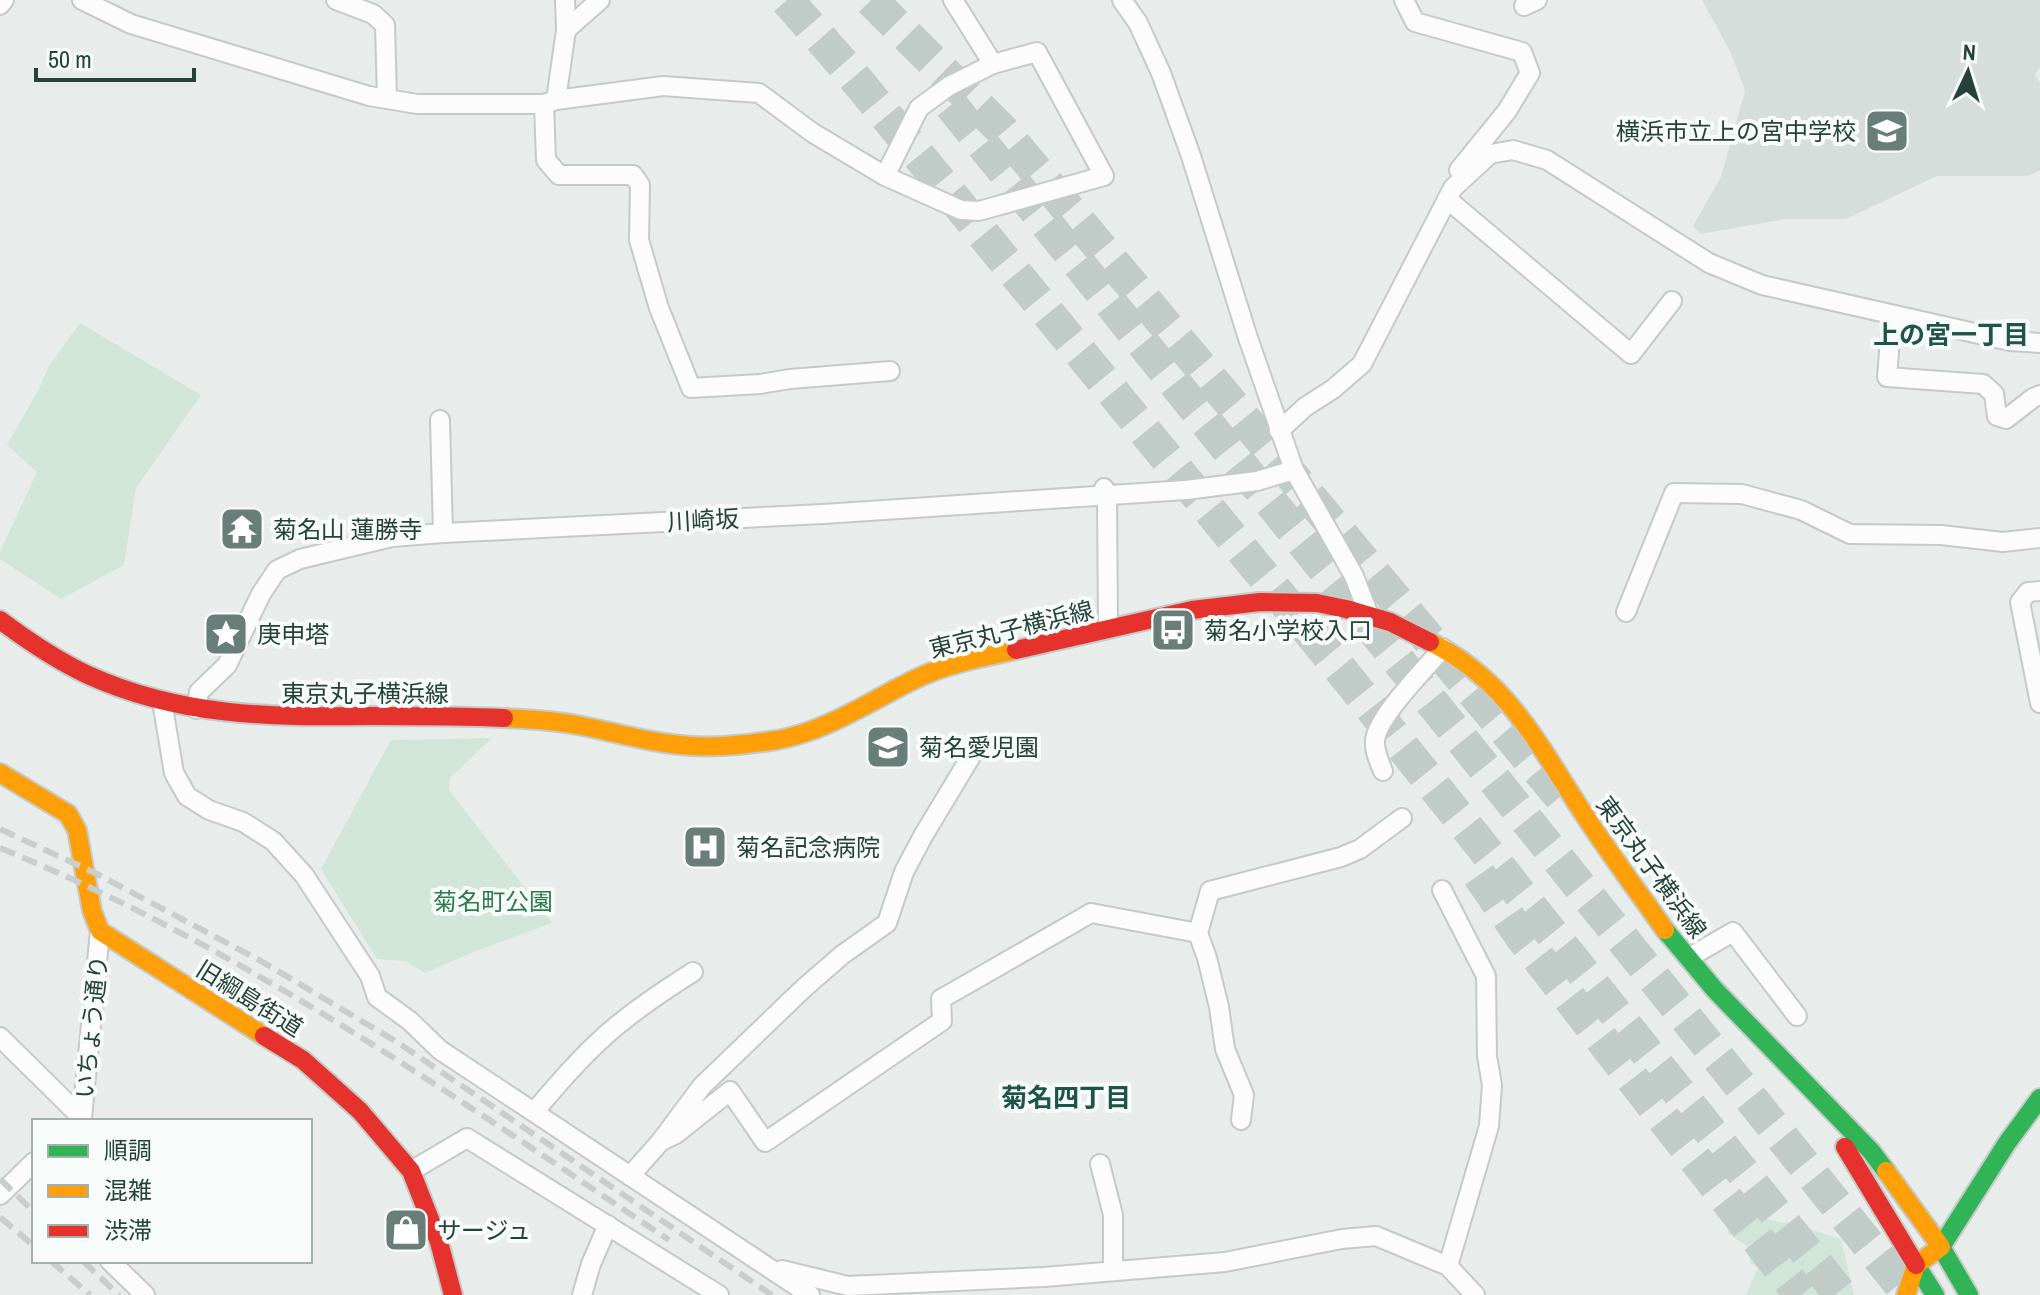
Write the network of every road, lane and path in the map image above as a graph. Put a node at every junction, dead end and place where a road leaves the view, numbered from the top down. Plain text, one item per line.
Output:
1 (4, 0) edge
2 (82, 0) edge
3 (336, 0) edge
4 (565, 0) edge
5 (600, 0) edge
6 (953, 0) edge
7 (1122, 0) edge
8 (1404, 0) edge
9 (0, 5) edge
10 (566, 30) junction
11 (993, 64) junction
12 (387, 99) junction
13 (550, 102) junction
14 (885, 176) junction
15 (1450, 193) junction
16 (1672, 301) dead end
17 (1892, 315) junction
18 (2040, 343) edge
19 (890, 371) dead end
20 (2040, 395) edge
21 (440, 420) dead end
22 (1279, 431) junction
23 (1294, 470) junction
24 (1105, 491) junction
25 (443, 533) junction
26 (2040, 538) edge
27 (2040, 591) edge
28 (1626, 612) dead end
29 (1369, 615) junction
30 (0, 620) edge
31 (1108, 629) junction
32 (1443, 648) junction
33 (162, 701) junction
34 (2040, 703) edge
35 (196, 709) junction
36 (976, 748) dead end
37 (1383, 771) dead end
38 (0, 773) edge
39 (1402, 818) dead end
40 (1442, 890) dead end
41 (100, 931) junction
42 (1198, 933) junction
43 (1688, 958) junction
44 (693, 972) dead end
45 (1797, 1016) dead end
46 (0, 1037) edge
47 (1806, 1085) junction
48 (2040, 1098) edge
49 (534, 1112) junction
50 (80, 1119) edge
51 (1241, 1120) dead end
52 (661, 1141) junction
53 (1100, 1164) dead end
54 (411, 1171) junction
55 (30, 1173) edge
56 (630, 1176) junction
57 (0, 1195) edge
58 (608, 1225) junction
59 (1941, 1247) junction
60 (112, 1263) edge
61 (1916, 1265) junction
62 (766, 1266) junction
63 (1448, 1266) junction
64 (1113, 1271) junction
65 (145, 1295) edge
66 (453, 1295) edge
67 (582, 1295) edge
68 (719, 1295) edge
69 (810, 1295) edge
70 (1475, 1295) edge
71 (1906, 1295) edge
72 (1935, 1295) edge
73 (1969, 1295) edge

1 - 9 street
2 - 12 street
3 - 12 street
4 - 10 street
5 - 10 street
6 - 11 street
7 - 22 street
8 - 15 street
10 - 13 street
11 - 14 street
11 - 14 street
12 - 13 street
13 - 14 street
13 - 19 street
15 - 16 street
15 - 17 street
15 - 22 street
17 - 18 street
17 - 20 street
21 - 25 street
22 - 23 street
23 - 24 street, 川崎坂
23 - 29 street
24 - 25 street, 川崎坂
24 - 31 street
25 - 35 street, 川崎坂
26 - 28 street
27 - 34 street
29 - 31 main road, 東京丸子横浜線
29 - 32 main road, 東京丸子横浜線
30 - 33 main road, 東京丸子横浜線
31 - 35 main road, 東京丸子横浜線
32 - 37 street
32 - 43 main road, 東京丸子横浜線
33 - 35 main road, 東京丸子横浜線
33 - 49 street
36 - 52 street
38 - 41 main road
39 - 42 street
40 - 63 street
41 - 50 street, いちょう通り
41 - 54 main road, 旧綱島街道
42 - 51 street
42 - 52 street
43 - 45 street
43 - 47 main road, 東京丸子横浜線
44 - 49 street
46 - 50 street
47 - 59 main road, 東京丸子横浜線
47 - 61 main road, 東京丸子横浜線
48 - 59 main road
49 - 56 street
52 - 56 street
53 - 64 street
54 - 58 street
54 - 66 main road, 旧綱島街道
55 - 57 street
56 - 62 street
58 - 67 street
58 - 68 street
59 - 61 main road
59 - 73 main road, 東京丸子横浜線
60 - 65 street
61 - 71 main road
61 - 72 main road, 東京丸子横浜線
62 - 64 street
62 - 69 street
63 - 64 street
63 - 70 street

